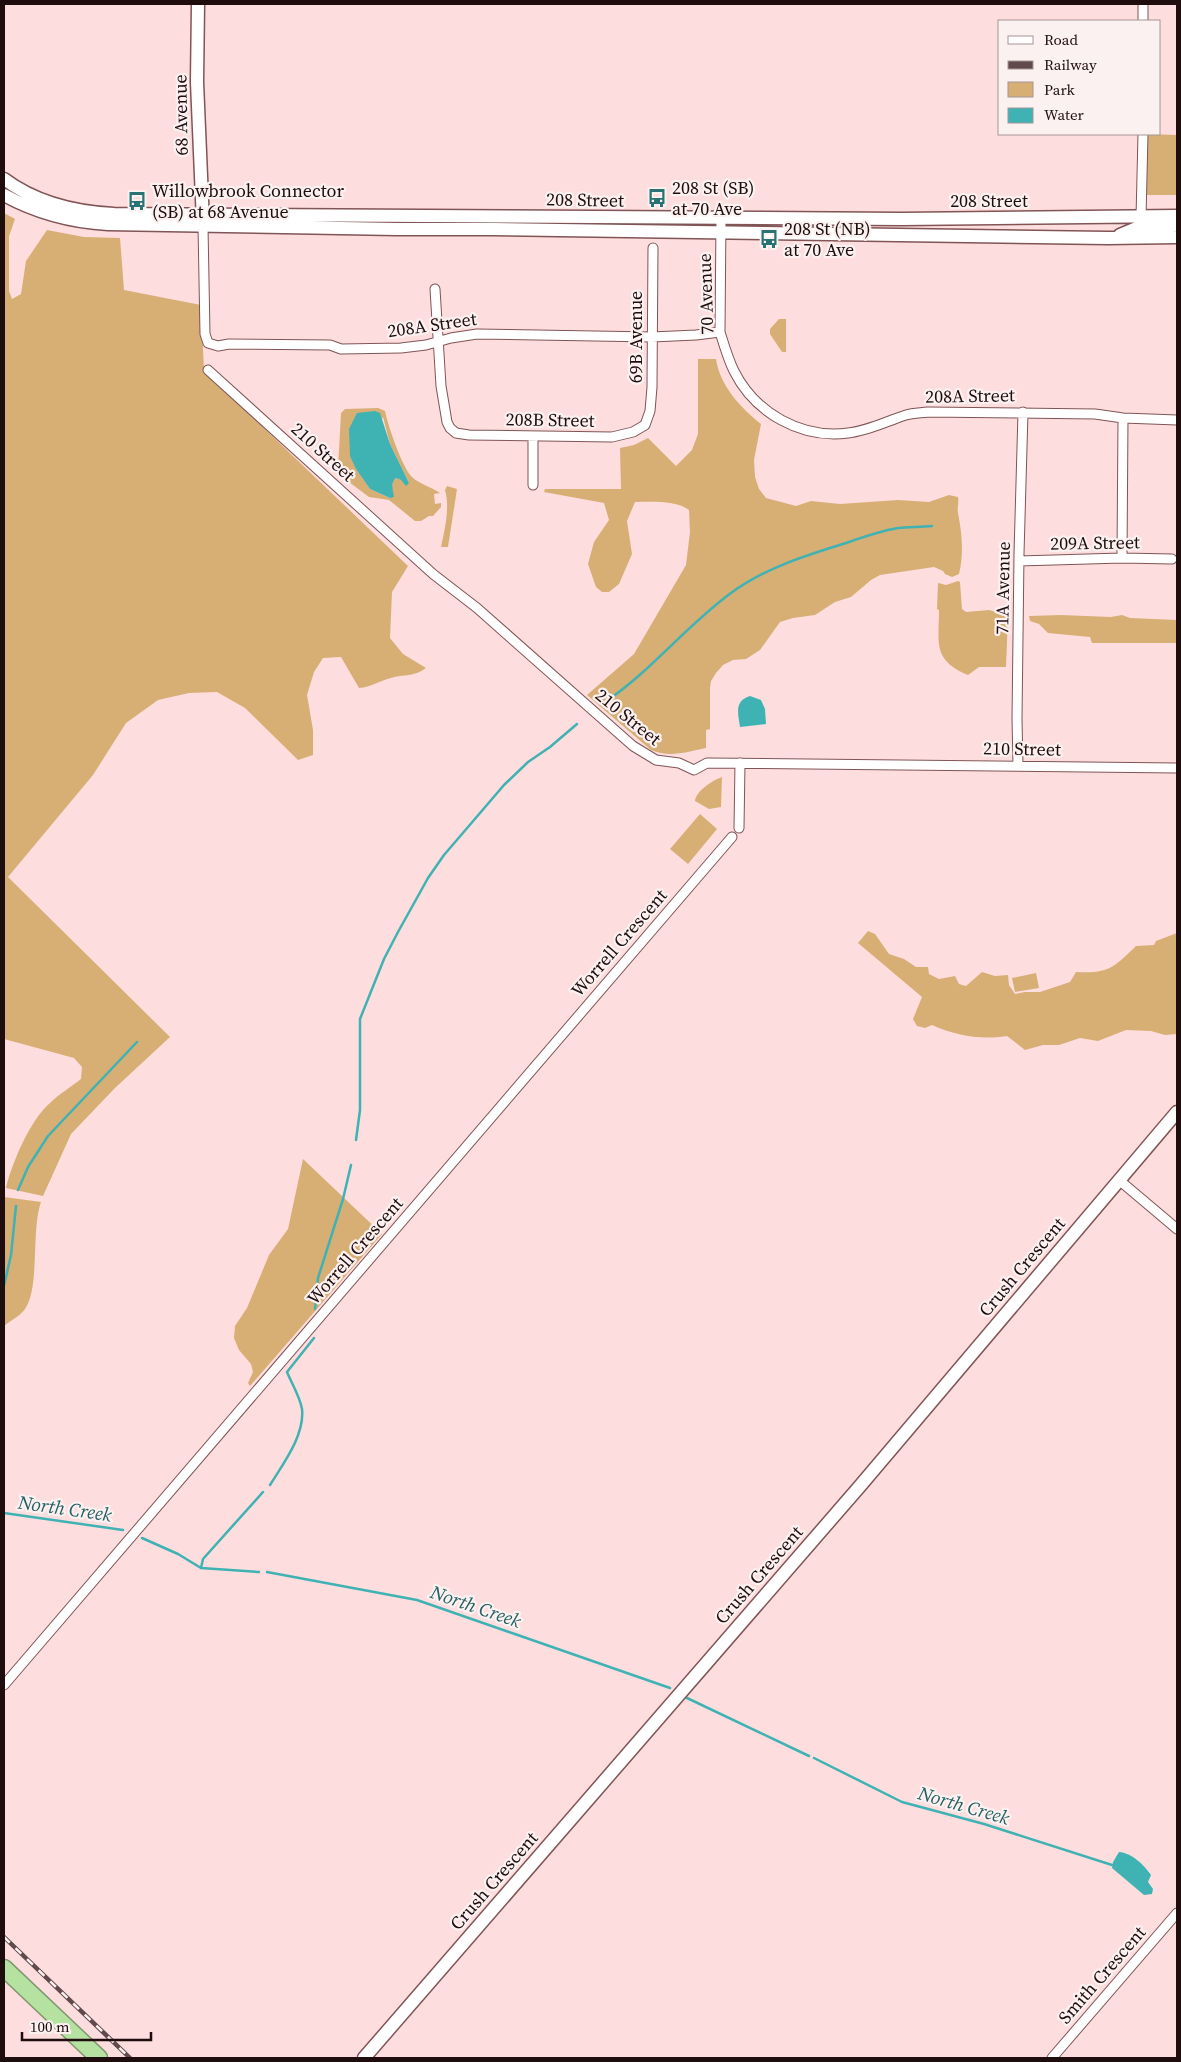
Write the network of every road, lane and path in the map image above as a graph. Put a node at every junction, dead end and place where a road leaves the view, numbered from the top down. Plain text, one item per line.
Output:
1 (198, 4) edge
2 (1143, 4) edge
3 (1143, 20) edge
4 (1143, 135) edge
5 (4, 179) edge
6 (4, 195) edge
7 (1177, 216) edge
8 (721, 218) junction
9 (1141, 218) junction
10 (203, 220) junction
11 (1177, 225) edge
12 (721, 232) junction
13 (1177, 237) edge
14 (1108, 238) junction
15 (653, 248) dead end
16 (435, 289) dead end
17 (720, 332) junction
18 (652, 337) junction
19 (439, 341) junction
20 (209, 344) joint
21 (208, 370) dead end
22 (1023, 412) junction
23 (770, 414) joint
24 (1123, 418) junction
25 (1177, 420) edge
26 (645, 425) joint
27 (533, 436) junction
28 (533, 485) dead end
29 (1122, 558) junction
30 (1172, 559) dead end
31 (1019, 561) junction
32 (740, 763) junction
33 (1018, 765) junction
34 (1177, 768) edge
35 (739, 828) dead end
36 (732, 837) dead end
37 (1177, 1112) edge
38 (1119, 1180) junction
39 (1177, 1229) edge
40 (4, 1685) edge
41 (1177, 1913) edge
42 (4, 1968) edge
43 (99, 2058) edge
44 (364, 2058) edge
45 (1052, 2058) edge

1 - 10 main road, 68 Avenue
2 - 3 street
4 - 9 street
5 - 10 main road
6 - 10 main road
7 - 9 main road, 208 Street
8 - 9 main road, 208 Street
8 - 10 main road, 208 Street
8 - 12 street, 70 Avenue
10 - 12 main road, 208 Street
10 - 20 street, 68 Avenue
11 - 14 main road
12 - 14 main road, 208 Street
12 - 17 street, 70 Avenue
13 - 14 main road, 208 Street
15 - 18 street, 69B Avenue
16 - 19 street
17 - 18 street, 208A Street
17 - 23 street, 70 Avenue
18 - 19 street, 208A Street
18 - 26 street, 69B Avenue
19 - 20 street, 208A Street
19 - 27 street, 208B Street
21 - 32 street, 210 Street
22 - 23 street, 208A Street
22 - 24 street, 208A Street
22 - 31 street, 71A Avenue
24 - 25 street, 208A Street
24 - 29 street
26 - 27 street, 208B Street
27 - 28 street
29 - 30 street, 209A Street
29 - 31 street, 209A Street
31 - 33 street, 71A Avenue
32 - 33 street, 210 Street
32 - 35 street
33 - 34 street, 210 Street
36 - 40 street, Worrell Crescent
37 - 38 main road, Crush Crescent
38 - 39 street
38 - 44 main road, Crush Crescent
41 - 45 street, Smith Crescent
42 - 43 highway

